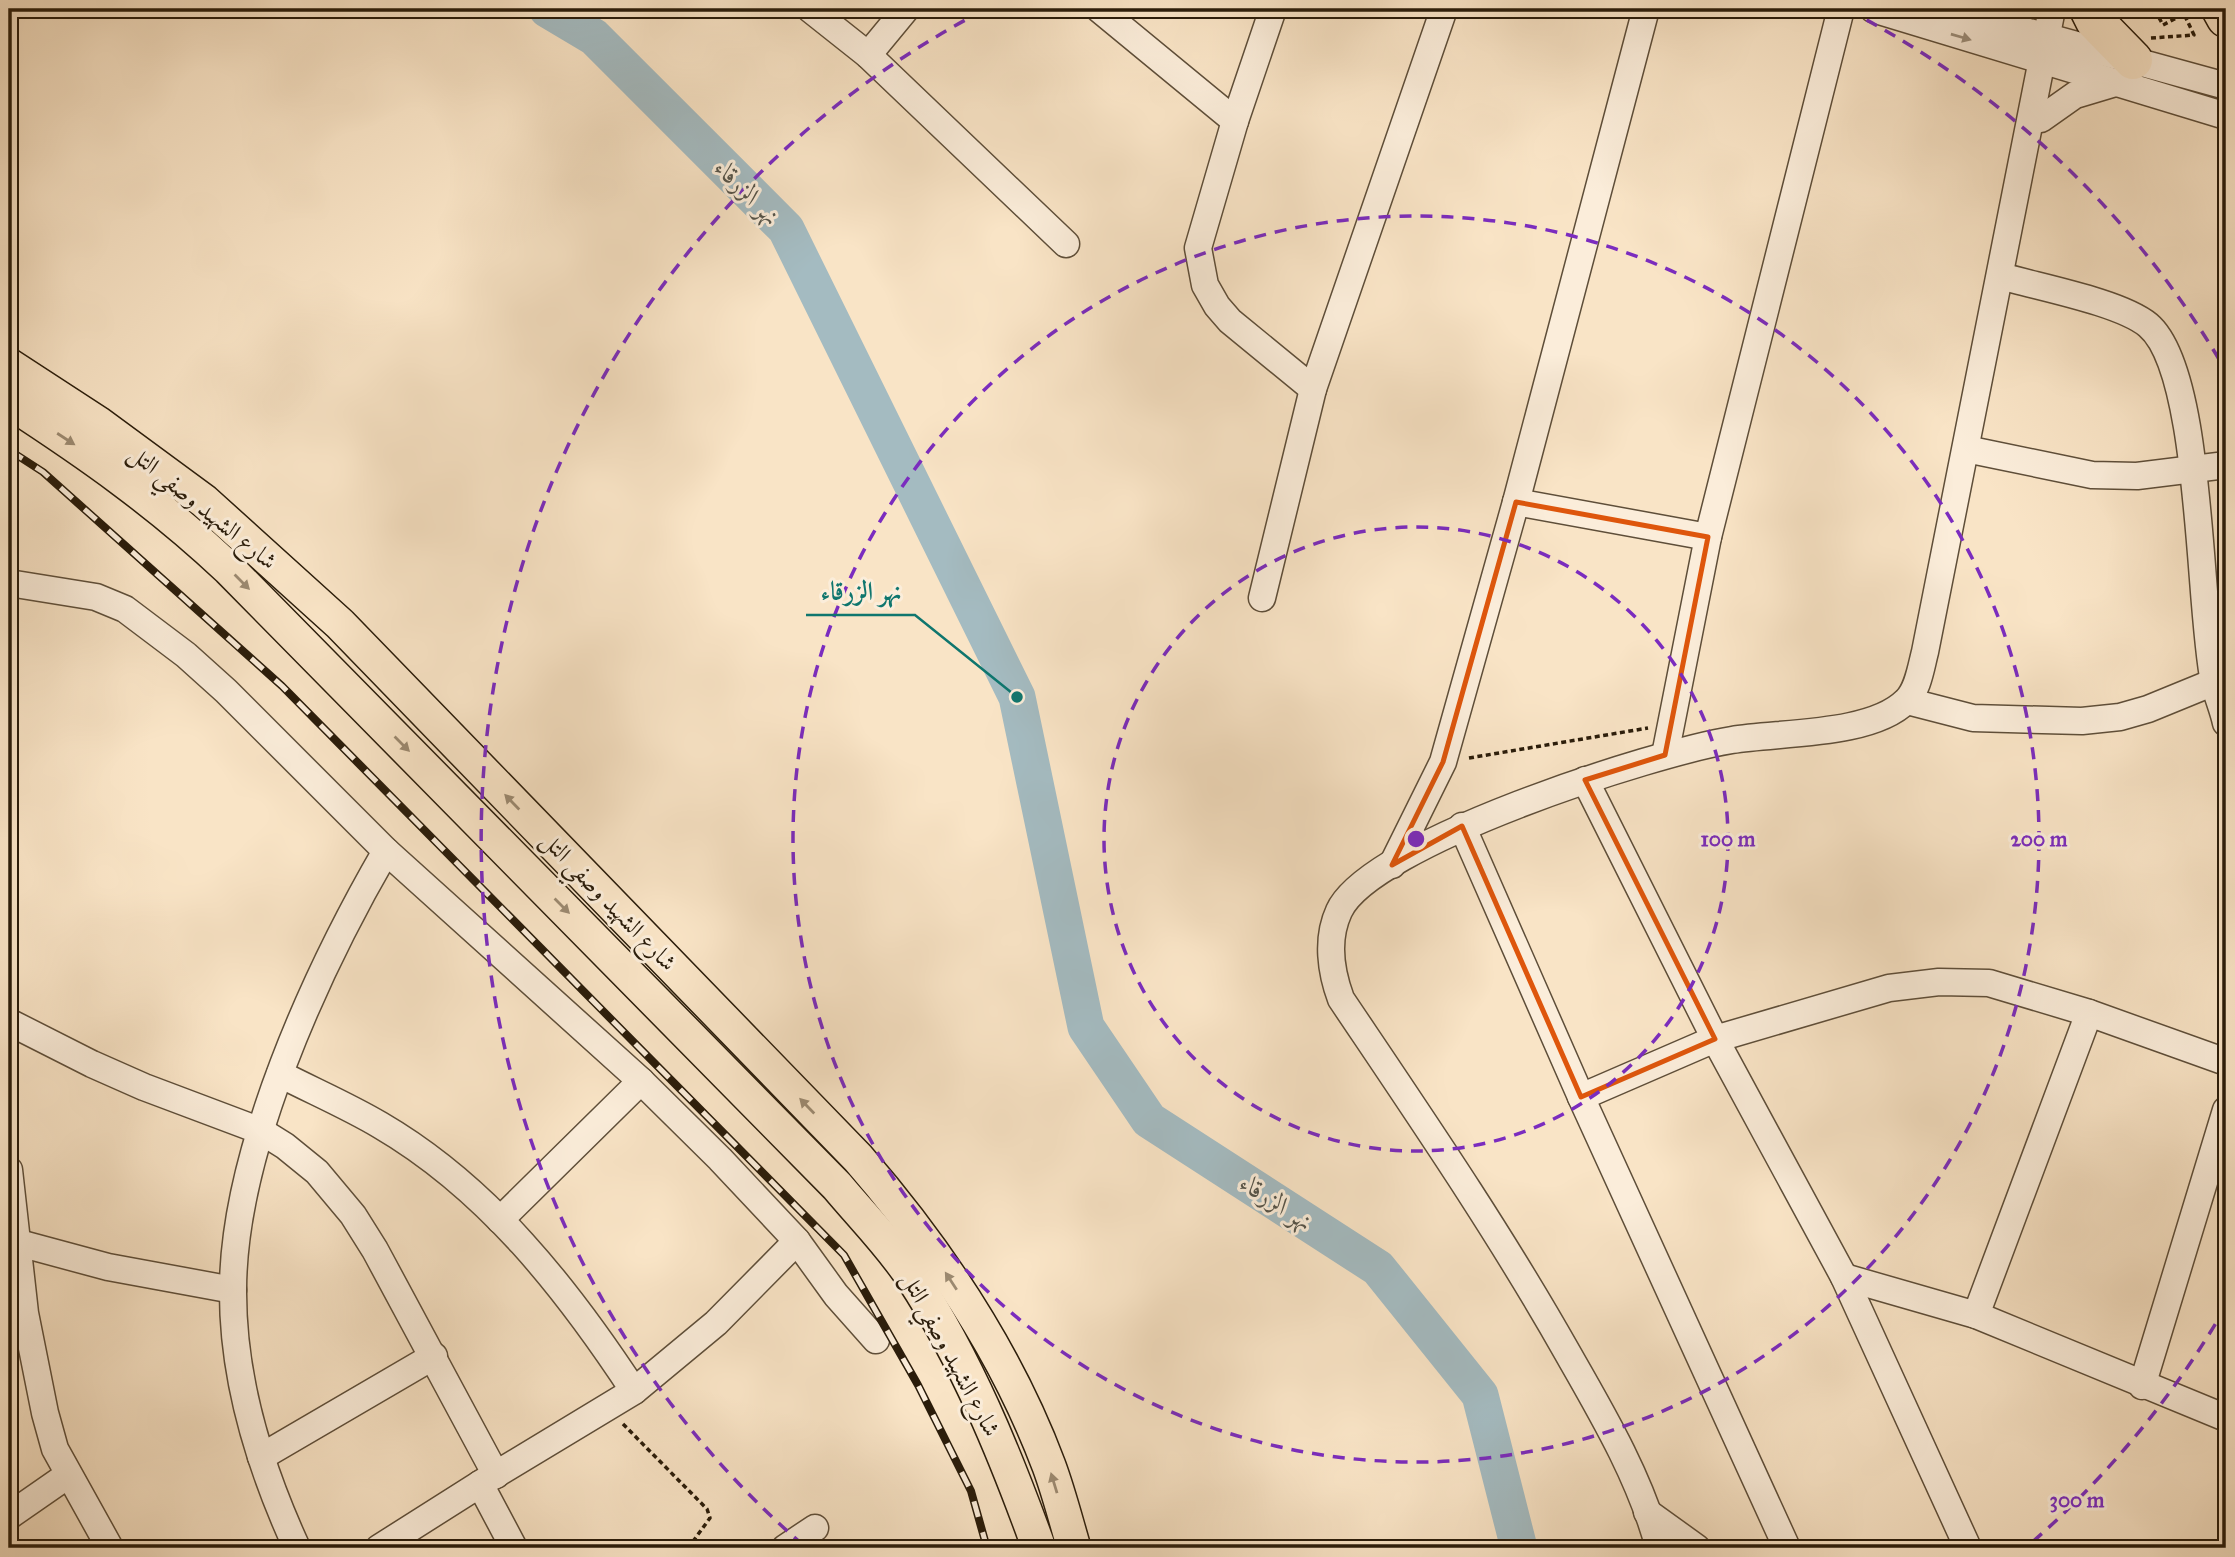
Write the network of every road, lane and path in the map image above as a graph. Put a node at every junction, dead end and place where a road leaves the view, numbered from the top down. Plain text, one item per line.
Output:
1 (810, 9) edge
2 (906, 9) edge
3 (1099, 9) edge
4 (1272, 9) edge
5 (1444, 9) edge
6 (1646, 9) edge
7 (1841, 9) edge
8 (1873, 9) edge
9 (1945, 9) edge
10 (2052, 9) edge
11 (2065, 9) edge
12 (2089, 9) edge
13 (2167, 9) edge
14 (2221, 9) edge
15 (2226, 18) edge
16 (2179, 37) dead end
17 (2050, 50) junction
18 (868, 55) junction
19 (2124, 72) junction
20 (2219, 84) edge
21 (2216, 113) edge
22 (2041, 119) junction
23 (1235, 121) junction
24 (2025, 158) junction
25 (1066, 243) dead end
26 (2001, 276) junction
27 (9, 365) edge
28 (1313, 389) junction
29 (9, 402) edge
30 (1966, 449) junction
31 (2226, 465) edge
32 (2192, 471) junction
33 (1516, 502) junction
34 (1707, 537) junction
35 (9, 583) edge
36 (1262, 598) dead end
37 (2214, 682) junction
38 (1907, 701) junction
39 (2226, 723) edge
40 (1668, 725) junction
41 (1665, 755) junction
42 (1443, 762) junction
43 (1585, 780) junction
44 (1462, 826) junction
45 (386, 850) junction
46 (1392, 864) junction
47 (2089, 1013) junction
48 (9, 1022) edge
49 (1715, 1039) junction
50 (2226, 1062) edge
51 (280, 1074) junction
52 (641, 1081) junction
53 (1581, 1097) junction
54 (2226, 1110) edge
55 (261, 1131) junction
56 (9, 1170) edge
57 (500, 1220) junction
58 (797, 1241) junction
59 (19, 1243) junction
60 (1844, 1277) junction
61 (233, 1290) junction
62 (1976, 1315) junction
63 (876, 1340) dead end
64 (434, 1356) junction
65 (2142, 1386) junction
66 (634, 1391) junction
67 (610, 1408) junction
68 (2226, 1418) edge
69 (261, 1457) junction
70 (68, 1475) junction
71 (488, 1479) junction
72 (1647, 1512) junction
73 (9, 1516) edge
74 (815, 1528) dead end
75 (110, 1548) edge
76 (297, 1548) edge
77 (379, 1548) edge
78 (514, 1548) edge
79 (697, 1548) edge
80 (785, 1548) edge
81 (1039, 1548) edge
82 (1074, 1548) edge
83 (1658, 1548) edge
84 (1697, 1548) edge
85 (1787, 1548) edge
86 (1968, 1548) edge

1 - 18 street
2 - 18 street
3 - 23 street
4 - 23 street
5 - 28 street
6 - 33 street
7 - 34 street
8 -> 17 street
9 - 17 street
10 - 17 street
11 - 17 street
12 - 19 highway
13 - 16 path
14 - 15 highway
17 - 19 street
17 - 22 street
17 - 24 street
18 - 25 street
19 - 20 street
19 - 21 street
19 - 22 street
22 - 24 street
23 - 28 street
24 - 26 street
26 - 30 street
26 - 32 street
82 -> 27 main road, شارع الشهيد وصفي التل
28 - 36 street
29 -> 81 main road, شارع الشهيد وصفي التل
30 - 32 street
30 - 38 street
31 - 32 street
32 - 37 street
33 - 34 street
33 - 42 street
34 - 40 street
35 - 45 street
37 - 38 street
37 - 39 street
38 - 41 street
40 - 41 street
40 - 42 path
41 - 43 street
42 - 46 street
43 - 44 street
43 - 49 street
44 - 46 street
44 - 53 street
45 - 51 street
45 - 52 street
46 - 72 street
47 - 49 street
47 - 50 street
47 - 62 street
48 - 55 street
49 - 53 street
49 - 60 street
51 - 55 street
51 - 57 street
52 - 57 street
52 - 58 street
53 - 85 street
54 - 65 street
55 - 61 street
55 - 64 street
56 - 59 street
57 - 66 street
58 - 63 street
58 - 66 street
59 - 61 street
59 - 70 street
60 - 62 street
60 - 86 street
61 - 69 street
62 - 65 street
64 - 69 street
64 - 71 street
65 - 68 street
66 - 67 street
67 - 71 street
67 - 79 path
69 - 76 street
70 - 73 street
70 - 75 street
71 - 77 street
71 - 78 street
72 - 83 street
72 - 84 street
74 - 80 street

